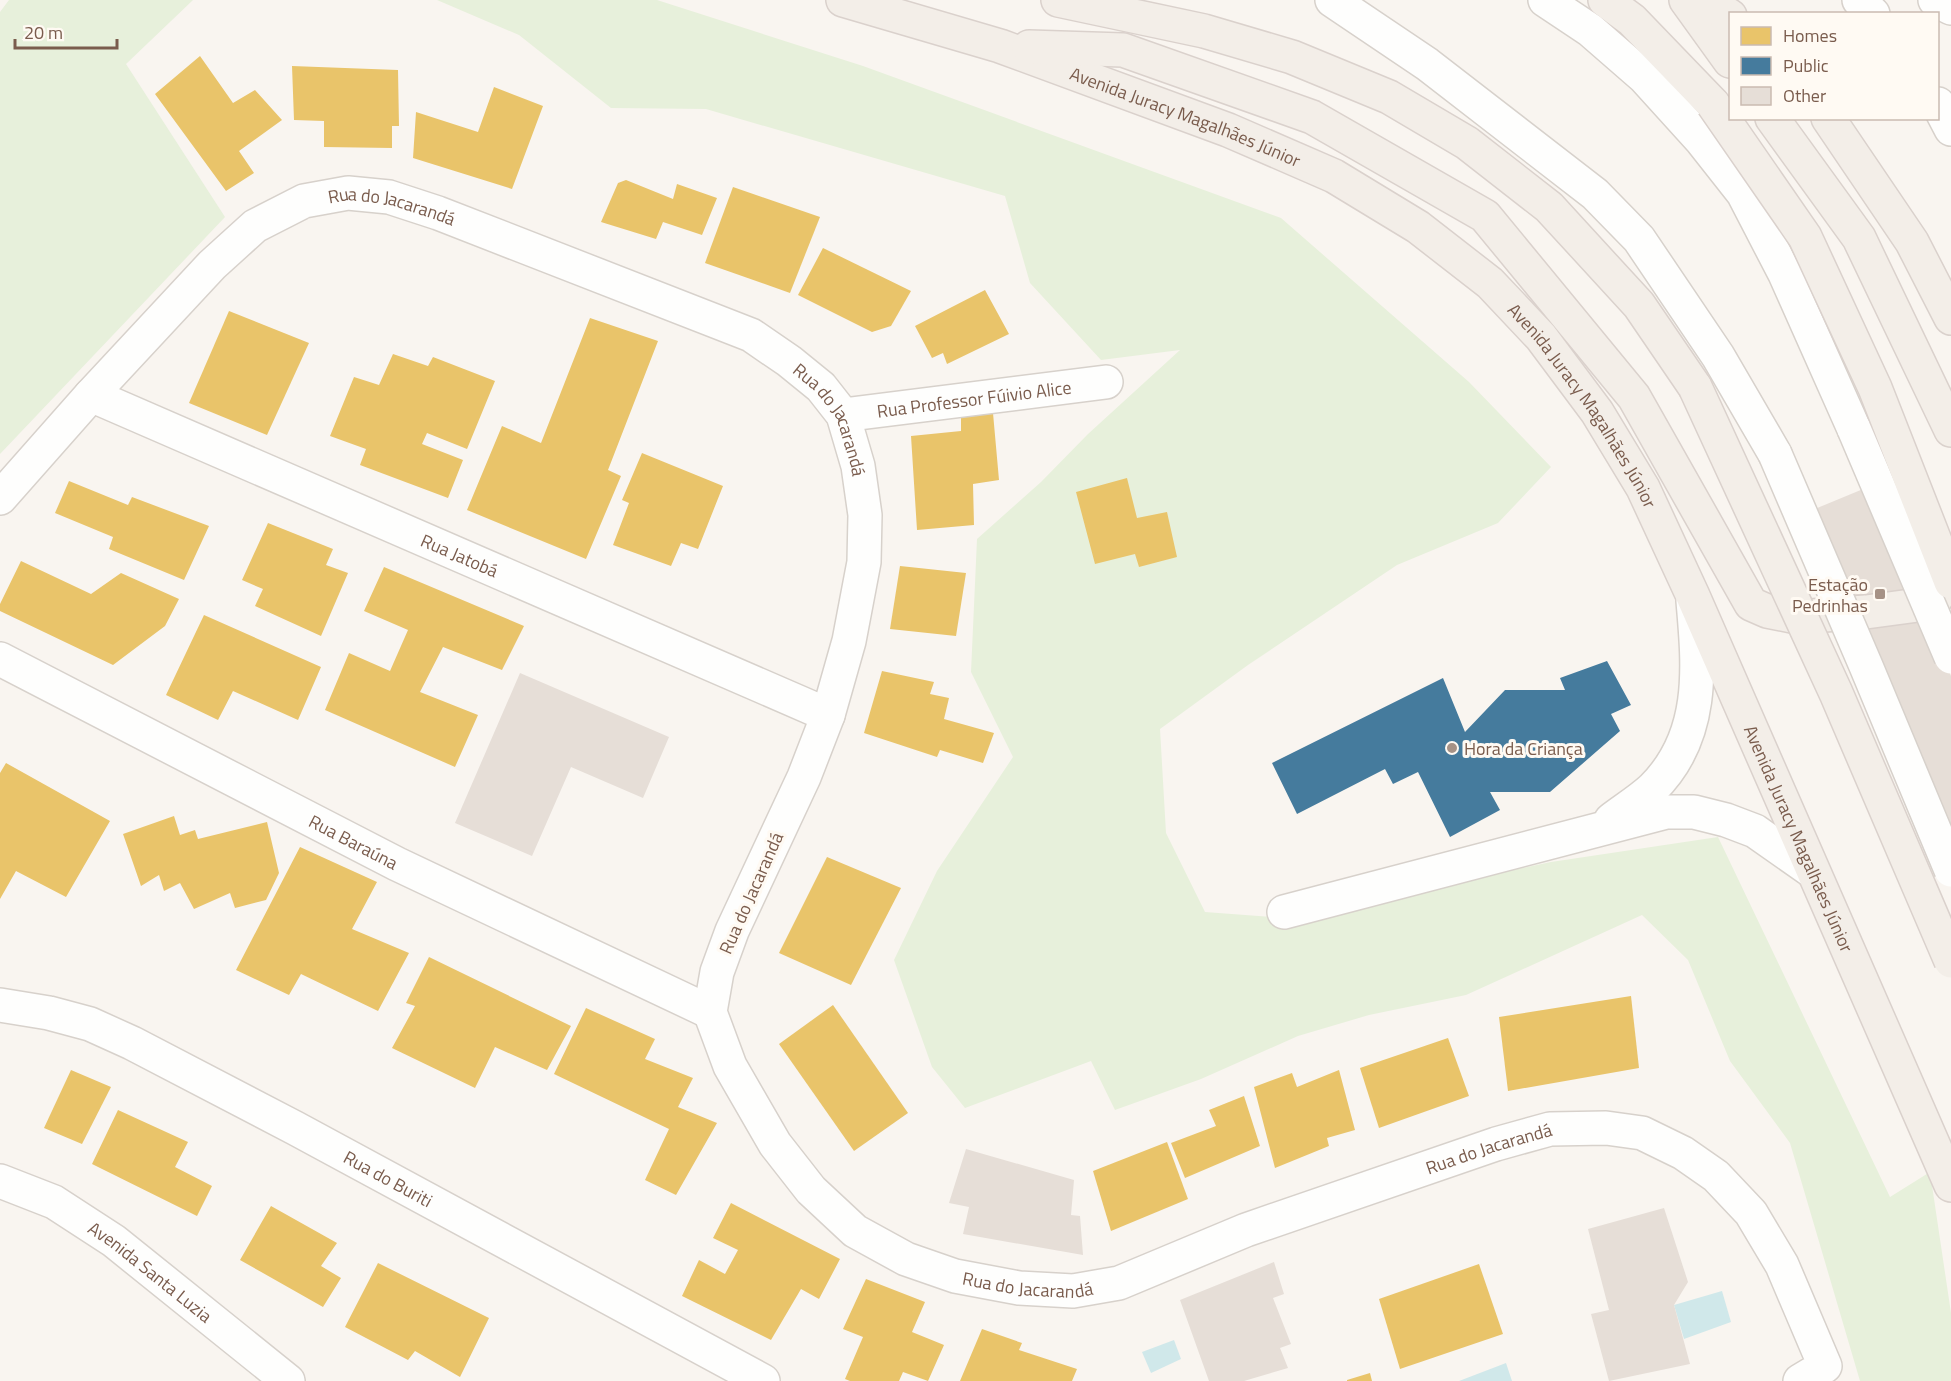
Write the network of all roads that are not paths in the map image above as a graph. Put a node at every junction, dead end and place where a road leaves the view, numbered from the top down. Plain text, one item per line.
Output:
1 (843, 0) edge
2 (1058, 0) edge
3 (1332, 0) edge
4 (1605, 0) edge
5 (1686, 0) edge
6 (1704, 0) edge
7 (1859, 0) edge
8 (1935, 0) edge
9 (1546, 1) edge
10 (1951, 8) edge
11 (1871, 12) edge
12 (1729, 15) edge
13 (1000, 46) junction
14 (1729, 58) edge
15 (1939, 106) edge
16 (1773, 120) edge
17 (1829, 120) edge
18 (1951, 129) edge
19 (1951, 318) edge
20 (1106, 382) dead end
21 (91, 395) junction
22 (843, 415) junction
23 (1951, 430) edge
24 (0, 498) edge
25 (1951, 576) edge
26 (1951, 582) edge
27 (1693, 596) junction
28 (1951, 657) edge
29 (0, 659) edge
30 (828, 715) junction
31 (1598, 829) junction
32 (1951, 870) edge
33 (1812, 871) junction
34 (1284, 912) dead end
35 (1951, 961) edge
36 (0, 1005) edge
37 (710, 1012) junction
38 (0, 1181) edge
39 (1951, 1185) edge
40 (1813, 1374) edge
41 (288, 1381) edge
42 (763, 1381) edge

1 - 13 main road, Avenida Juracy Magalhães Júnior
2 - 35 main road, bridge
3 - 32 street, bridge
4 - 26 main road, bridge
5 - 14 main road
6 - 12 main road
7 - 11 street
8 - 10 street
9 - 28 street, bridge
13 - 25 main road
13 - 27 main road, Avenida Juracy Magalhães Júnior
15 - 18 street
16 - 23 main road
17 - 19 main road
20 - 22 street, Rua Professor Fúivio Alice
21 - 22 street, Rua do Jacarandá
21 - 24 street, Rua do Jacarandá
21 - 30 street, Rua Jatobá
22 - 30 street, Rua do Jacarandá
27 - 31 street
27 - 33 main road, Avenida Juracy Magalhães Júnior
29 - 37 street, Rua Baraúna
30 - 37 street, Rua do Jacarandá
31 - 33 street
31 - 34 street
33 - 39 main road, Avenida Juracy Magalhães Júnior
36 - 42 street, Rua do Buriti
37 - 40 street, Rua do Jacarandá
38 - 41 street, Avenida Santa Luzia

